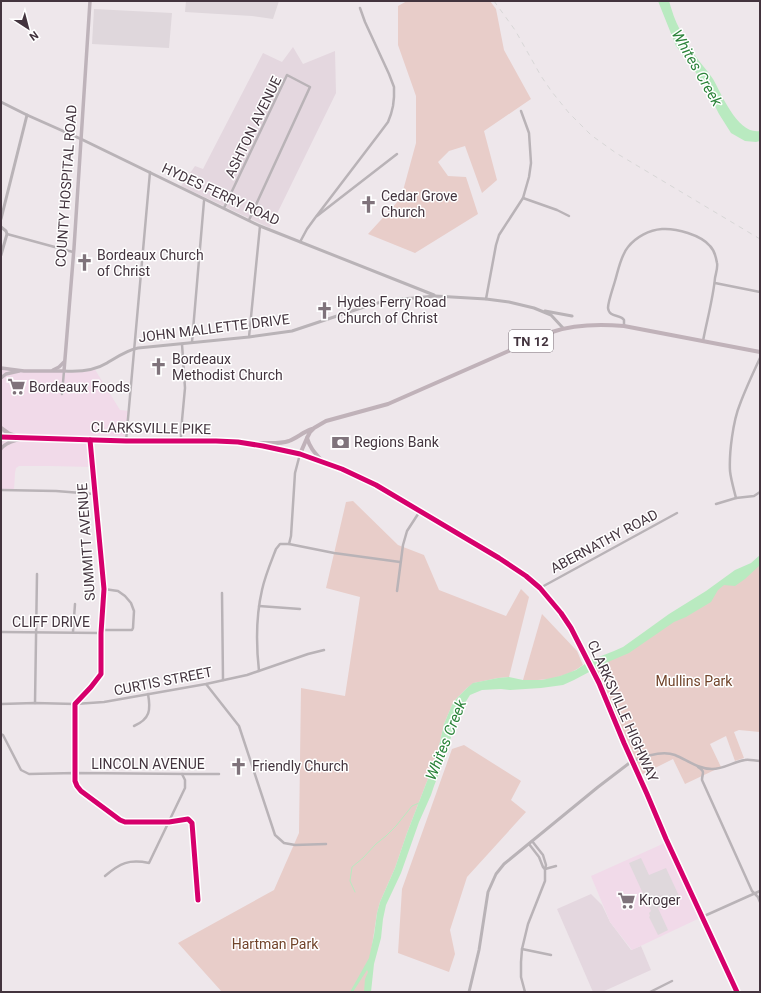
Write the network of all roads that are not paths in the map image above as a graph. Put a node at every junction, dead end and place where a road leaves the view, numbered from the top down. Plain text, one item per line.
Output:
1 (90, 1) edge
2 (360, 8) dead end
3 (1, 102) edge
4 (521, 111) dead end
5 (27, 115) junction
6 (81, 139) junction
7 (397, 154) dead end
8 (150, 172) junction
9 (523, 198) junction
10 (205, 200) junction
11 (224, 208) junction
12 (569, 216) dead end
13 (1, 218) edge
14 (315, 218) junction
15 (249, 220) junction
16 (260, 226) junction
17 (1, 227) edge
18 (7, 234) junction
19 (300, 242) junction
20 (73, 252) junction
21 (1, 255) edge
22 (715, 283) junction
23 (760, 292) edge
24 (435, 296) junction
25 (486, 299) junction
26 (541, 311) junction
27 (572, 316) dead end
28 (624, 326) junction
29 (563, 328) junction
30 (248, 337) junction
31 (703, 341) junction
32 (192, 342) junction
33 (182, 344) junction
34 (135, 348) junction
35 (760, 352) edge
36 (760, 358) edge
37 (64, 361) junction
38 (1, 368) edge
39 (24, 370) junction
40 (52, 371) junction
41 (64, 372) junction
42 (1, 378) edge
43 (62, 394) dead end
44 (1, 428) edge
45 (314, 428) junction
46 (1, 438) edge
47 (24, 438) junction
48 (307, 438) junction
49 (90, 440) junction
50 (126, 440) junction
51 (181, 441) junction
52 (249, 444) junction
53 (1, 449) edge
54 (300, 454) junction
55 (324, 462) junction
56 (1, 490) edge
57 (760, 492) edge
58 (95, 494) junction
59 (736, 498) junction
60 (716, 504) dead end
61 (420, 511) junction
62 (677, 513) dead end
63 (289, 544) junction
64 (400, 562) junction
65 (37, 574) dead end
66 (540, 588) junction
67 (104, 589) junction
68 (397, 591) dead end
69 (222, 592) dead end
70 (75, 604) dead end
71 (259, 606) junction
72 (300, 609) dead end
73 (101, 631) junction
74 (1, 632) edge
75 (36, 632) junction
76 (73, 632) junction
77 (324, 650) dead end
78 (259, 671) junction
79 (223, 680) junction
80 (206, 684) junction
81 (148, 694) junction
82 (35, 703) junction
83 (1, 704) edge
84 (75, 704) junction
85 (134, 726) dead end
86 (1, 734) edge
87 (632, 761) junction
88 (760, 761) edge
89 (698, 767) junction
90 (75, 773) junction
91 (182, 774) junction
92 (219, 774) dead end
93 (169, 822) junction
94 (532, 841) junction
95 (326, 844) dead end
96 (529, 844) junction
97 (540, 852) junction
98 (537, 854) junction
99 (556, 866) dead end
100 (545, 869) junction
101 (105, 876) dead end
102 (760, 891) edge
103 (754, 893) junction
104 (198, 900) dead end
105 (760, 902) edge
106 (702, 917) junction
107 (522, 949) junction
108 (551, 955) dead end
109 (672, 981) dead end
110 (656, 991) edge
111 (469, 992) edge
112 (525, 992) edge
113 (650, 992) edge
114 (737, 992) edge

1 - 6 main road, COUNTY HOSPITAL ROAD
2 - 14 street
3 - 5 street, HYDES FERRY ROAD
4 - 9 street
5 - 6 street, HYDES FERRY ROAD
5 - 13 street
6 - 8 street, HYDES FERRY ROAD
6 - 20 main road, COUNTY HOSPITAL ROAD
7 - 14 street
8 - 10 street, HYDES FERRY ROAD
8 - 34 street
9 - 12 street
9 - 25 street
10 - 11 street, HYDES FERRY ROAD
10 - 32 street
11 - 15 street, HYDES FERRY ROAD
11 - 15 street, ASHTON AVENUE
14 - 19 street
15 - 16 street, HYDES FERRY ROAD
16 - 19 street, HYDES FERRY ROAD
16 - 30 street
17 - 18 street
18 - 20 street
18 - 21 street
19 - 24 street, HYDES FERRY ROAD
20 - 37 main road, COUNTY HOSPITAL ROAD
22 - 23 street
22 - 28 street
22 - 31 street
24 - 25 street
24 - 30 street, JOHN MALLETTE DRIVE
25 - 26 street
26 - 27 street
26 - 29 street
28 - 29 main road, TN 12
28 - 31 main road, TN 12
29 - 45 main road, TN 12
30 - 32 street, JOHN MALLETTE DRIVE
31 - 35 main road, TN 12
32 - 33 street, JOHN MALLETTE DRIVE
33 - 34 street, JOHN MALLETTE DRIVE
33 - 51 street
34 - 41 street, JOHN MALLETTE DRIVE
34 - 50 street
36 - 59 street
37 - 40 main road
37 - 41 main road, COUNTY HOSPITAL ROAD
38 - 39 main road, JOHN MALLETTE DRIVE
39 - 40 main road, JOHN MALLETTE DRIVE
39 - 42 main road, JOHN MALLETTE DRIVE
40 - 41 main road, JOHN MALLETTE DRIVE
41 - 43 street
44 - 47 main road
45 - 48 main road, TN 12
45 - 52 main road
46 - 47 main road, CLARKSVILLE PIKE
47 - 49 main road, CLARKSVILLE PIKE
47 - 53 main road
48 - 54 main road, TN 12
48 - 55 main road
49 - 50 main road, CLARKSVILLE PIKE
49 - 58 street, SUMMITT AVENUE
50 - 51 main road, CLARKSVILLE PIKE
51 - 52 main road, CLARKSVILLE PIKE
52 - 54 main road, CLARKSVILLE PIKE
54 - 55 main road, CLARKSVILLE HIGHWAY
54 - 63 street
55 - 61 main road, CLARKSVILLE HIGHWAY
56 - 58 street
57 - 59 street
58 - 67 street, SUMMITT AVENUE
59 - 60 street
61 - 64 street
61 - 66 main road, CLARKSVILLE HIGHWAY
62 - 66 street, ABERNATHY ROAD
63 - 64 street
63 - 71 street
64 - 68 street
65 - 75 street
66 - 87 main road, CLARKSVILLE HIGHWAY
67 - 73 street, SUMMITT AVENUE
67 - 73 street, CLIFF DRIVE
69 - 79 street
70 - 76 street
71 - 72 street
71 - 78 street
73 - 76 street, CLIFF DRIVE
73 - 84 street, SUMMITT AVENUE
74 - 75 street, CLIFF DRIVE
75 - 76 street, CLIFF DRIVE
75 - 82 street
77 - 78 street, CURTIS STREET
78 - 79 street, CURTIS STREET
79 - 80 street, CURTIS STREET
80 - 81 street, CURTIS STREET
80 - 95 street
81 - 84 street, CURTIS STREET
81 - 85 street
82 - 83 street, CURTIS STREET
82 - 84 street, CURTIS STREET
84 - 90 street
86 - 90 street, LINCOLN AVENUE
87 - 89 street
87 - 94 street
87 - 106 main road, CLARKSVILLE HIGHWAY
88 - 89 street
89 - 103 street
90 - 91 street, LINCOLN AVENUE
90 - 93 street
91 - 92 street, LINCOLN AVENUE
91 - 93 street
93 - 101 street
93 - 104 street
94 - 96 street
94 - 97 street
96 - 98 street
96 - 111 street
97 - 98 street
97 - 100 street
98 - 100 street
99 - 100 street
100 - 107 street
102 - 103 street
103 - 105 street
103 - 106 street
106 - 114 main road, CLARKSVILLE HIGHWAY
107 - 108 street
107 - 112 street
109 - 110 street
110 - 113 street

